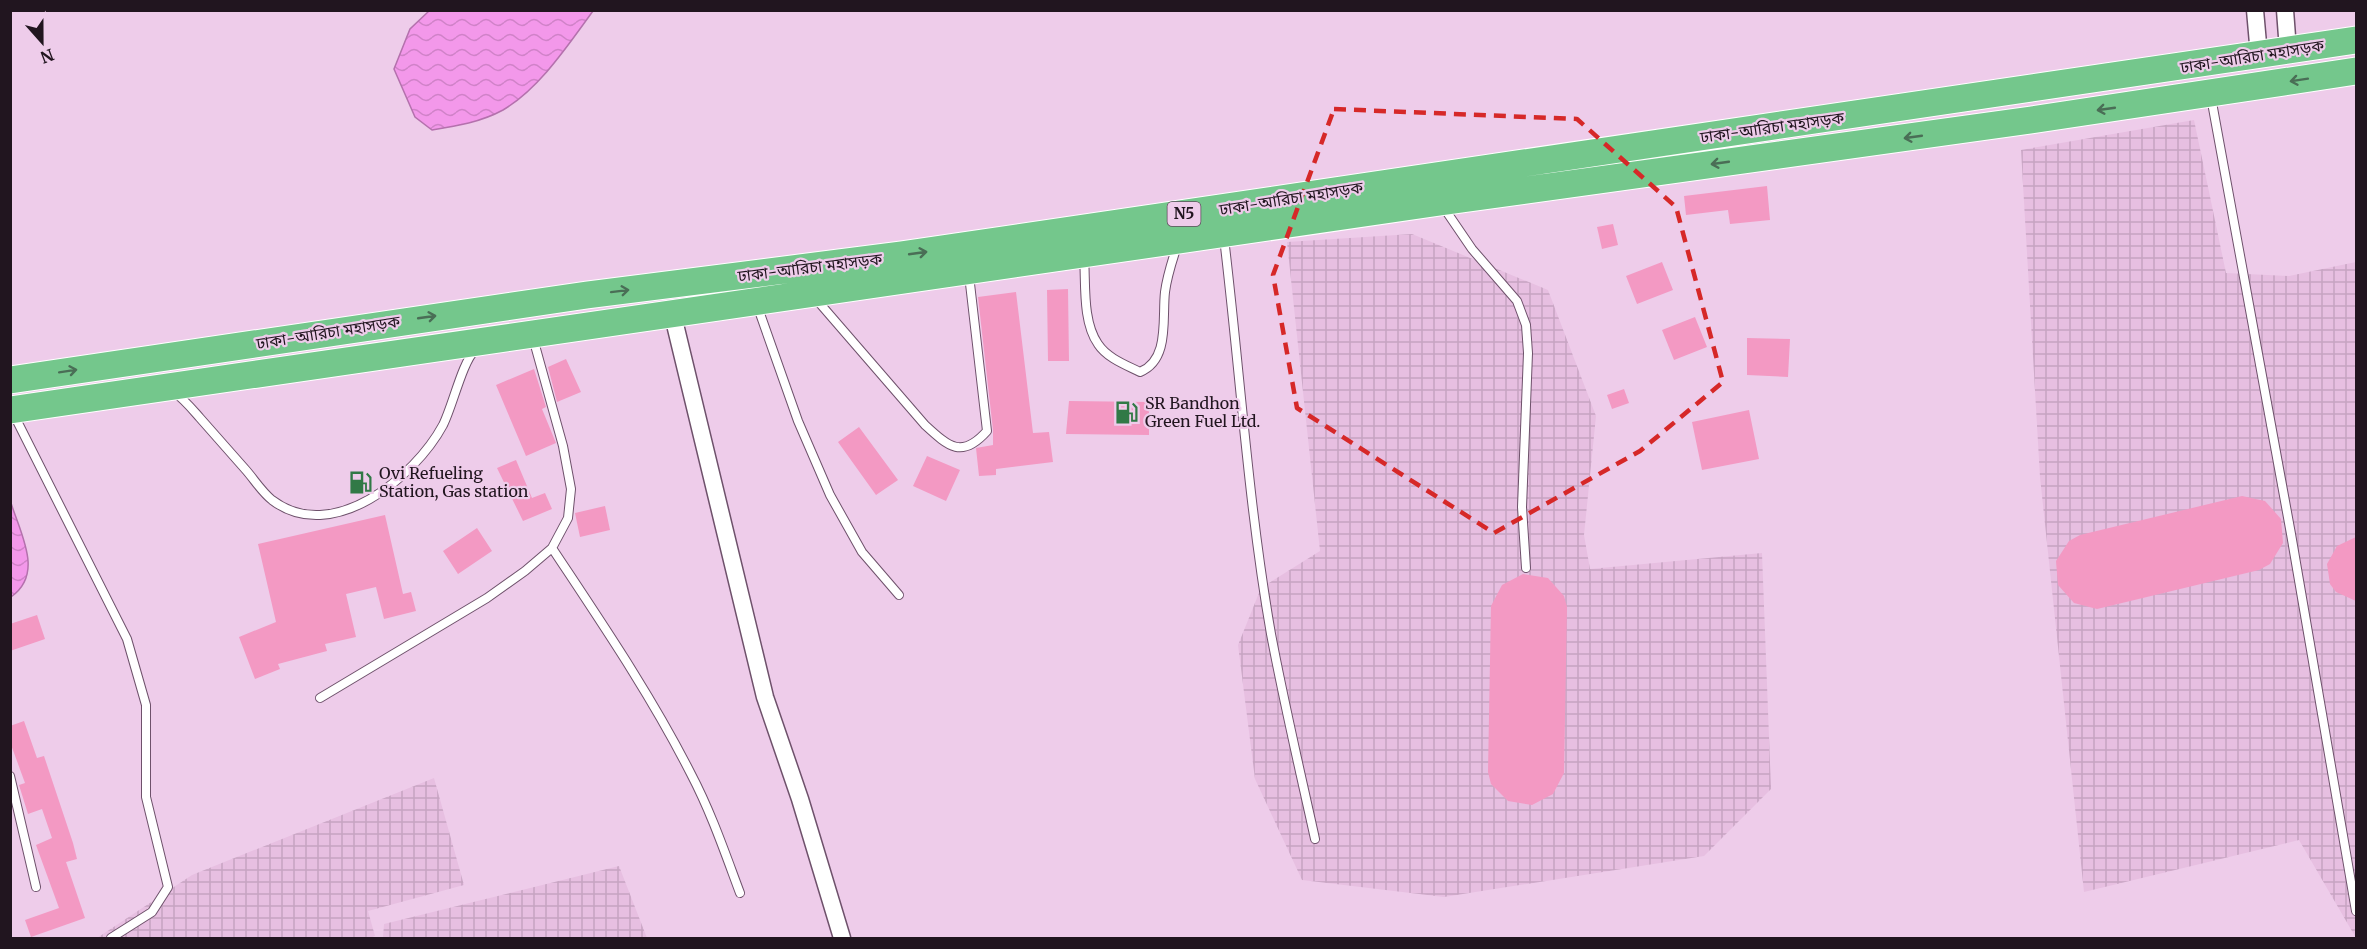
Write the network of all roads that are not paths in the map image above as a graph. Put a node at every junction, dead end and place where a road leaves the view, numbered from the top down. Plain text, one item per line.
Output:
1 (2255, 10) edge
2 (2285, 10) edge
3 (2356, 40) edge
4 (2288, 50) junction
5 (2259, 55) junction
6 (2356, 71) edge
7 (2210, 94) junction
8 (1440, 202) junction
9 (1223, 234) junction
10 (1179, 240) junction
11 (1084, 255) junction
12 (969, 272) junction
13 (811, 294) junction
14 (756, 302) junction
15 (673, 316) junction
16 (532, 335) junction
17 (483, 341) junction
18 (10, 380) edge
19 (153, 389) junction
20 (11, 410) edge
21 (552, 548) junction
22 (1526, 568) dead end
23 (898, 595) dead end
24 (320, 698) dead end
25 (10, 776) edge
26 (1315, 839) dead end
27 (36, 887) dead end
28 (740, 892) dead end
29 (2356, 911) edge
30 (111, 939) edge
31 (842, 939) edge

1 - 5 street
2 - 4 street
3 - 4 highway, ঢাকা-আরিচা মহাসড়ক / N5
4 - 5 highway, ঢাকা-আরিচা মহাসড়ক / N5
18 -> 5 highway, ঢাকা-আরিচা মহাসড়ক / N5
6 -> 7 highway, ঢাকা-আরিচা মহাসড়ক / N5
7 -> 8 highway, ঢাকা-আরিচা মহাসড়ক / N5
7 - 29 lane
8 - 9 highway, ঢাকা-আরিচা মহাসড়ক / N5
8 - 22 lane
9 - 10 highway, ঢাকা-আরিচা মহাসড়ক / N5
9 - 26 lane
10 - 11 highway, ঢাকা-আরিচা মহাসড়ক / N5
10 - 11 lane
11 - 12 highway, ঢাকা-আরিচা মহাসড়ক / N5
12 - 13 highway, ঢাকা-আরিচা মহাসড়ক / N5
12 - 13 lane
13 - 14 highway, ঢাকা-আরিচা মহাসড়ক / N5
14 - 15 highway, ঢাকা-আরিচা মহাসড়ক / N5
14 - 23 lane
15 - 16 highway, ঢাকা-আরিচা মহাসড়ক / N5
15 - 31 street
16 - 17 highway, ঢাকা-আরিচা মহাসড়ক / N5
16 - 21 lane
17 - 19 highway, ঢাকা-আরিচা মহাসড়ক / N5
17 - 19 lane
19 - 20 highway, ঢাকা-আরিচা মহাসড়ক / N5
20 - 30 lane
21 - 24 lane
21 - 28 lane
25 - 27 lane

